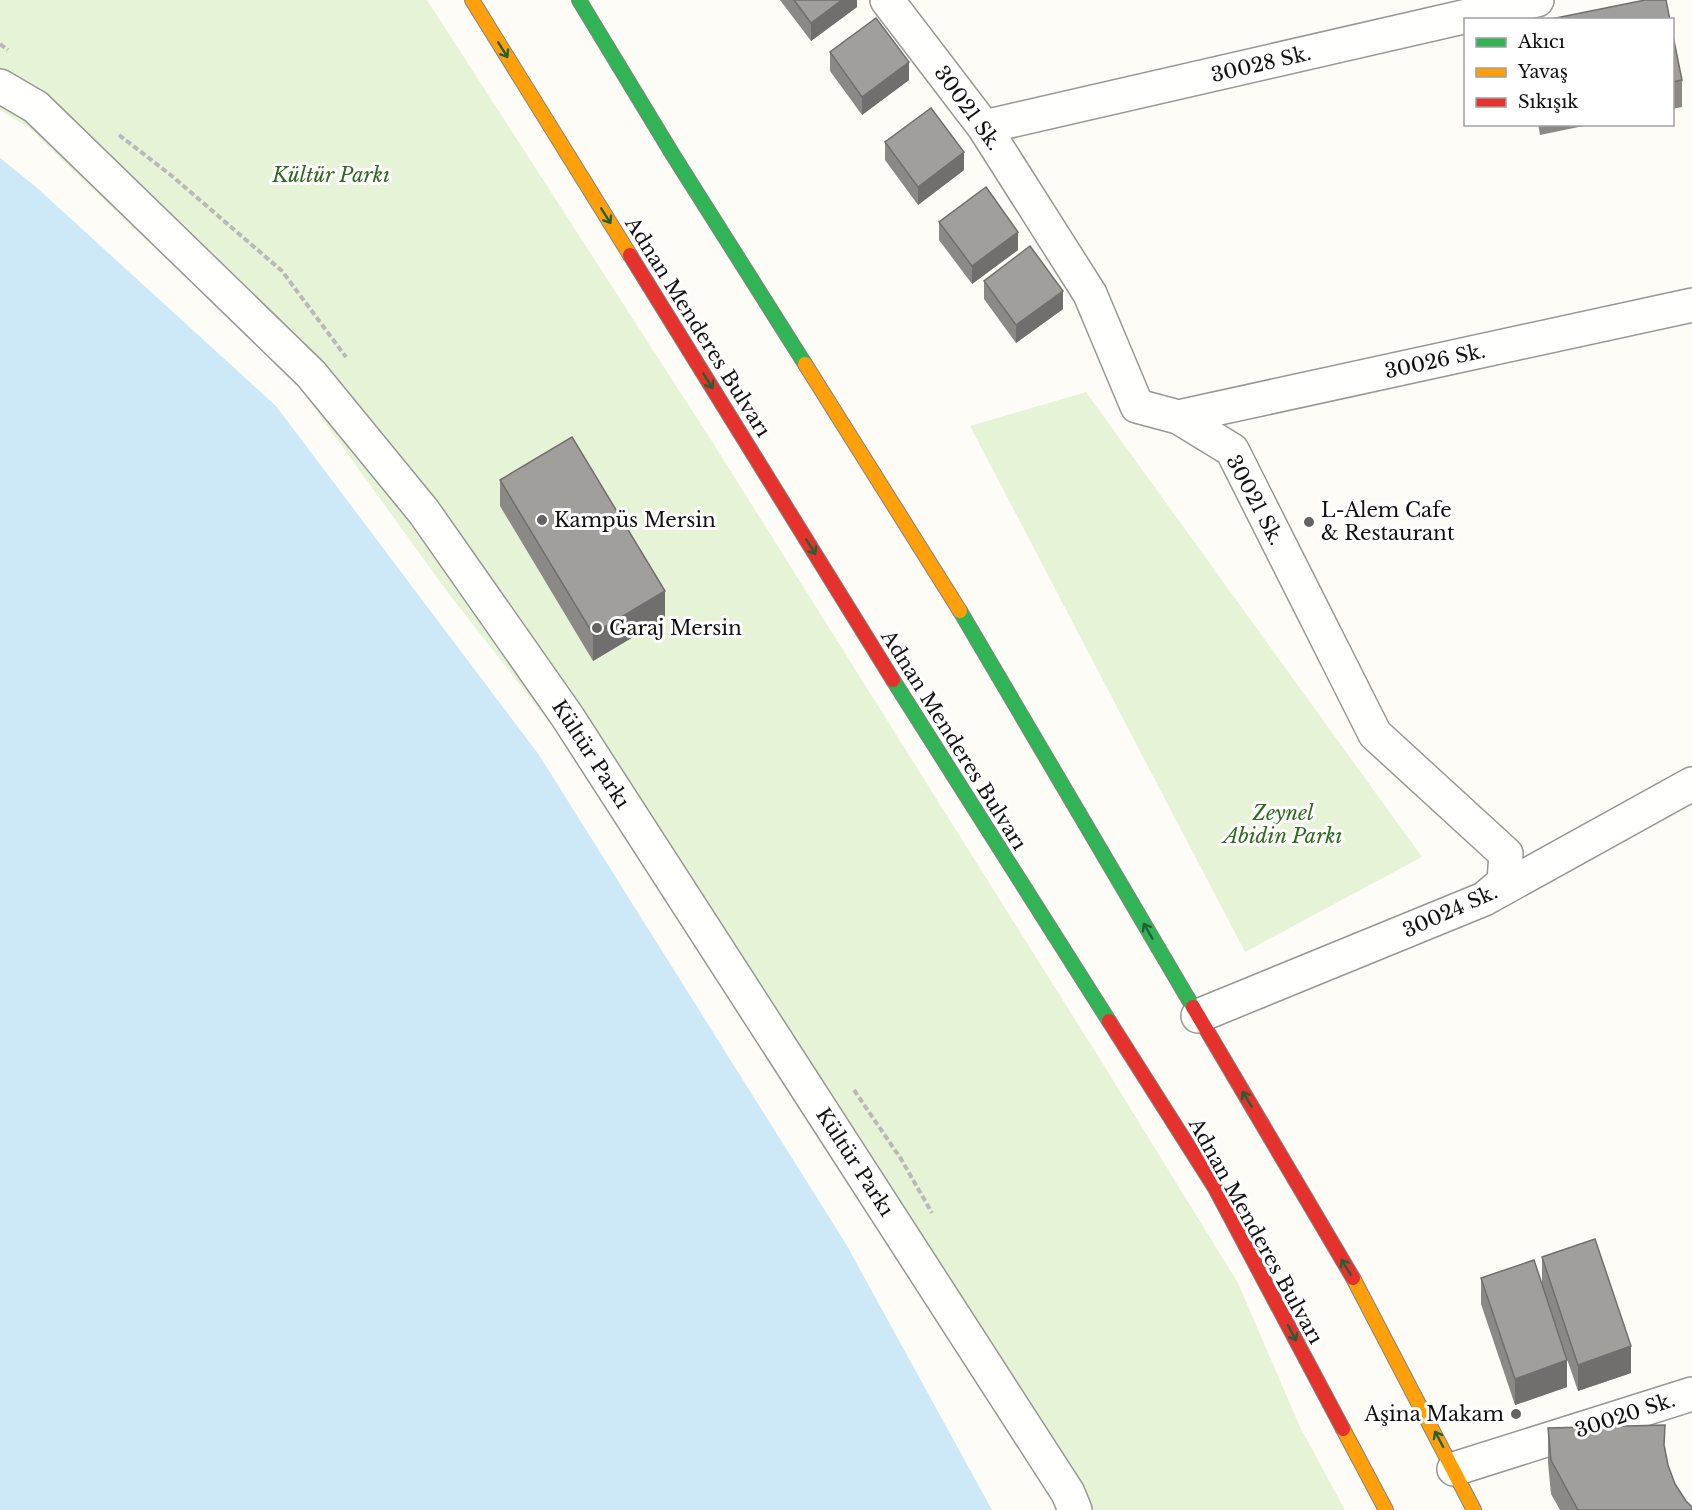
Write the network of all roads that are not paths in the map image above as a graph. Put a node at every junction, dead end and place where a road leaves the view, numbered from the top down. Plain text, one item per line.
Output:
1 (472, 0) edge
2 (579, 0) edge
3 (1537, 0) edge
4 (895, 1) edge
5 (0, 86) edge
6 (984, 128) junction
7 (1692, 305) edge
8 (1178, 417) junction
9 (1692, 784) edge
10 (1484, 898) junction
11 (1198, 1016) junction
12 (1692, 1394) edge
13 (1454, 1469) junction
14 (1075, 1510) edge
15 (1386, 1510) edge
16 (1474, 1510) edge

1 -> 15 main road, Adnan Menderes Bulvarı
11 -> 2 main road
3 - 6 street, 30028 Sk.
4 - 6 street, 30021 Sk.
5 - 14 street, Kültür Parkı
6 - 8 street, 30021 Sk.
7 - 8 street, 30026 Sk.
8 - 10 street, 30021 Sk.
9 - 10 street, 30024 Sk.
10 - 11 street, 30024 Sk.
13 -> 11 main road
12 - 13 street, 30020 Sk.
13 - 16 main road

